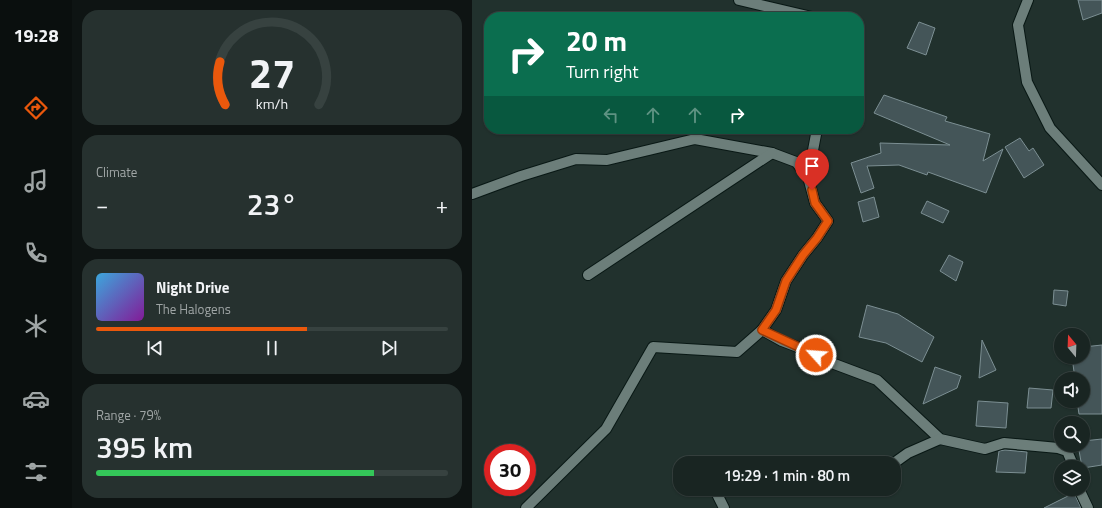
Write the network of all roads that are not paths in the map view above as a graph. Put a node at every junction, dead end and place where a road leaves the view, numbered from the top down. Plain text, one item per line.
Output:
1 (739, 0) edge
2 (1028, 0) edge
3 (791, 12) edge
4 (816, 134) edge
5 (772, 152) junction
6 (808, 177) junction
7 (1102, 185) edge
8 (472, 194) edge
9 (588, 275) dead end
10 (762, 330) junction
11 (940, 439) junction
12 (901, 458) edge
13 (1071, 460) edge
14 (718, 496) edge
15 (1082, 496) edge
16 (526, 508) edge
17 (724, 508) edge
18 (1088, 508) edge

1 - 3 street
2 - 7 street
4 - 6 street
5 - 6 street
5 - 8 street
5 - 9 street
6 - 10 street
10 - 11 street
10 - 16 street
11 - 12 street
11 - 13 street
14 - 17 street
15 - 18 street

